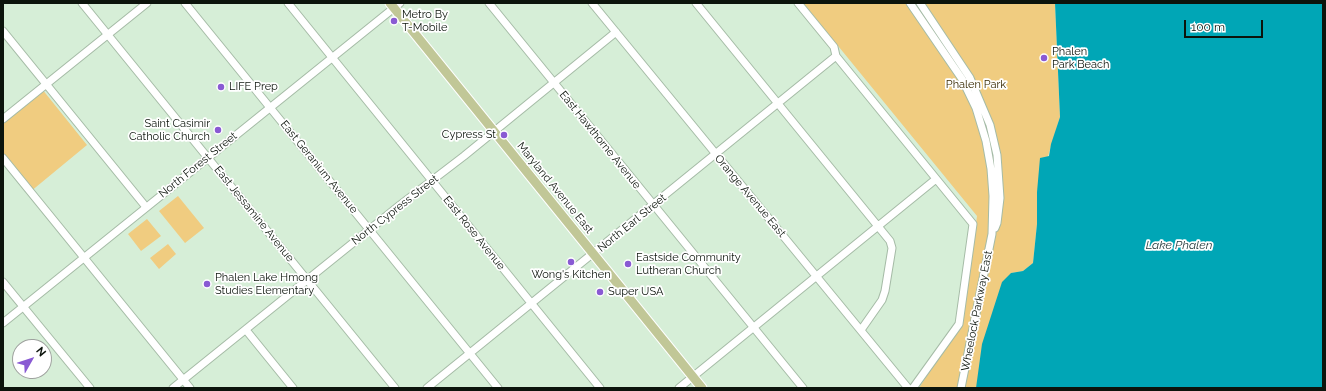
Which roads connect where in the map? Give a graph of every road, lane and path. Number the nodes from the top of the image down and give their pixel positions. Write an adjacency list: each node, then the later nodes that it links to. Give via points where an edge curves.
1 (82, 3): 14 (street, East Jessamine Avenue)
2 (147, 3): 14 (street)
3 (185, 3): 20 (street, East Geranium Avenue)
4 (288, 3): 15 (street, East Rose Avenue)
5 (488, 3): 17 (street, East Hawthorne Avenue)
6 (592, 3): 13 (street, Orange Avenue East)
7 (696, 3): 19 (street)
8 (798, 3): 16 (street, via 834,47)
9 (920, 3): 32 (street, Wheelock Parkway East, via 970,78 990,125 997,155 1000,198 997,224)
10 (911, 4): 32 (street, Wheelock Parkway East, via 962,80 976,108 991,169)
11 (395, 5): 15 (street, North Forest Street); 22 (main road, Maryland Avenue East)
12 (3, 31): 18 (street)
13 (616, 32): 17 (street, North Cypress Street); 23 (street, Orange Avenue East)
14 (108, 35): 18 (street); 25 (street, East Jessamine Avenue)
15 (333, 57): 20 (street, North Forest Street); 27 (street, East Rose Avenue)
16 (838, 58): 19 (street, North Earl Street); 26 (street)
17 (554, 83): 22 (street, North Cypress Street); 28 (street, East Hawthorne Avenue)
18 (46, 84): 21 (street); 29 (street)
19 (778, 103): 23 (street, North Earl Street); 30 (street)
20 (270, 108): 25 (street, North Forest Street); 31 (street, East Geranium Avenue)
21 (3, 119)
22 (494, 132): 27 (street, North Cypress Street); 33 (main road, Maryland Avenue East)
23 (716, 154): 28 (street, North Earl Street); 35 (street, Orange Avenue East)
24 (3, 158): 34 (street)
25 (208, 158): 29 (street, North Forest Street); 36 (street, East Jessamine Avenue)
26 (936, 179): 30 (street); 59 (street, via 973,224 959,324)
27 (432, 181): 31 (street, North Cypress Street); 38 (street, East Rose Avenue)
28 (653, 206): 33 (street, North Earl Street); 41 (street, East Hawthorne Avenue)
29 (146, 207): 34 (street, North Forest Street)
30 (878, 226): 35 (street); 43 (street, via 890,241 891,256 884,295)
31 (369, 230): 36 (street, North Cypress Street); 44 (street, East Geranium Avenue)
32 (992, 234): 60 (street, Wheelock Parkway East)
33 (593, 254): 38 (street, North Earl Street); 45 (main road, Maryland Avenue East)
34 (84, 258): 39 (street, North Forest Street); 46 (street)
35 (817, 276): 41 (street); 43 (street, Orange Avenue East)
36 (307, 280): 42 (street, North Cypress Street); 51 (street, East Jessamine Avenue)
37 (3, 282): 39 (street)
38 (531, 304): 44 (street, North Earl Street); 54 (street, East Rose Avenue)
39 (23, 307): 40 (street, North Forest Street); 47 (street)
40 (3, 323)
41 (754, 328): 45 (street); 57 (street, East Hawthorne Avenue)
42 (246, 330): 46 (street, North Cypress Street); 50 (street)
43 (861, 330): 58 (street, Orange Avenue East)
44 (470, 354): 52 (street, North Earl Street); 53 (street, East Geranium Avenue)
45 (693, 376): 55 (street); 56 (main road, Maryland Avenue East)
46 (183, 380): 48 (street, North Cypress Street); 49 (street)
47 (90, 388)
48 (173, 388)
49 (190, 388)
50 (293, 388)
51 (395, 388)
52 (427, 388)
53 (498, 388)
54 (600, 388)
55 (678, 388)
56 (702, 388)
57 (803, 388)
58 (908, 388)
59 (912, 388)
60 (961, 388)

